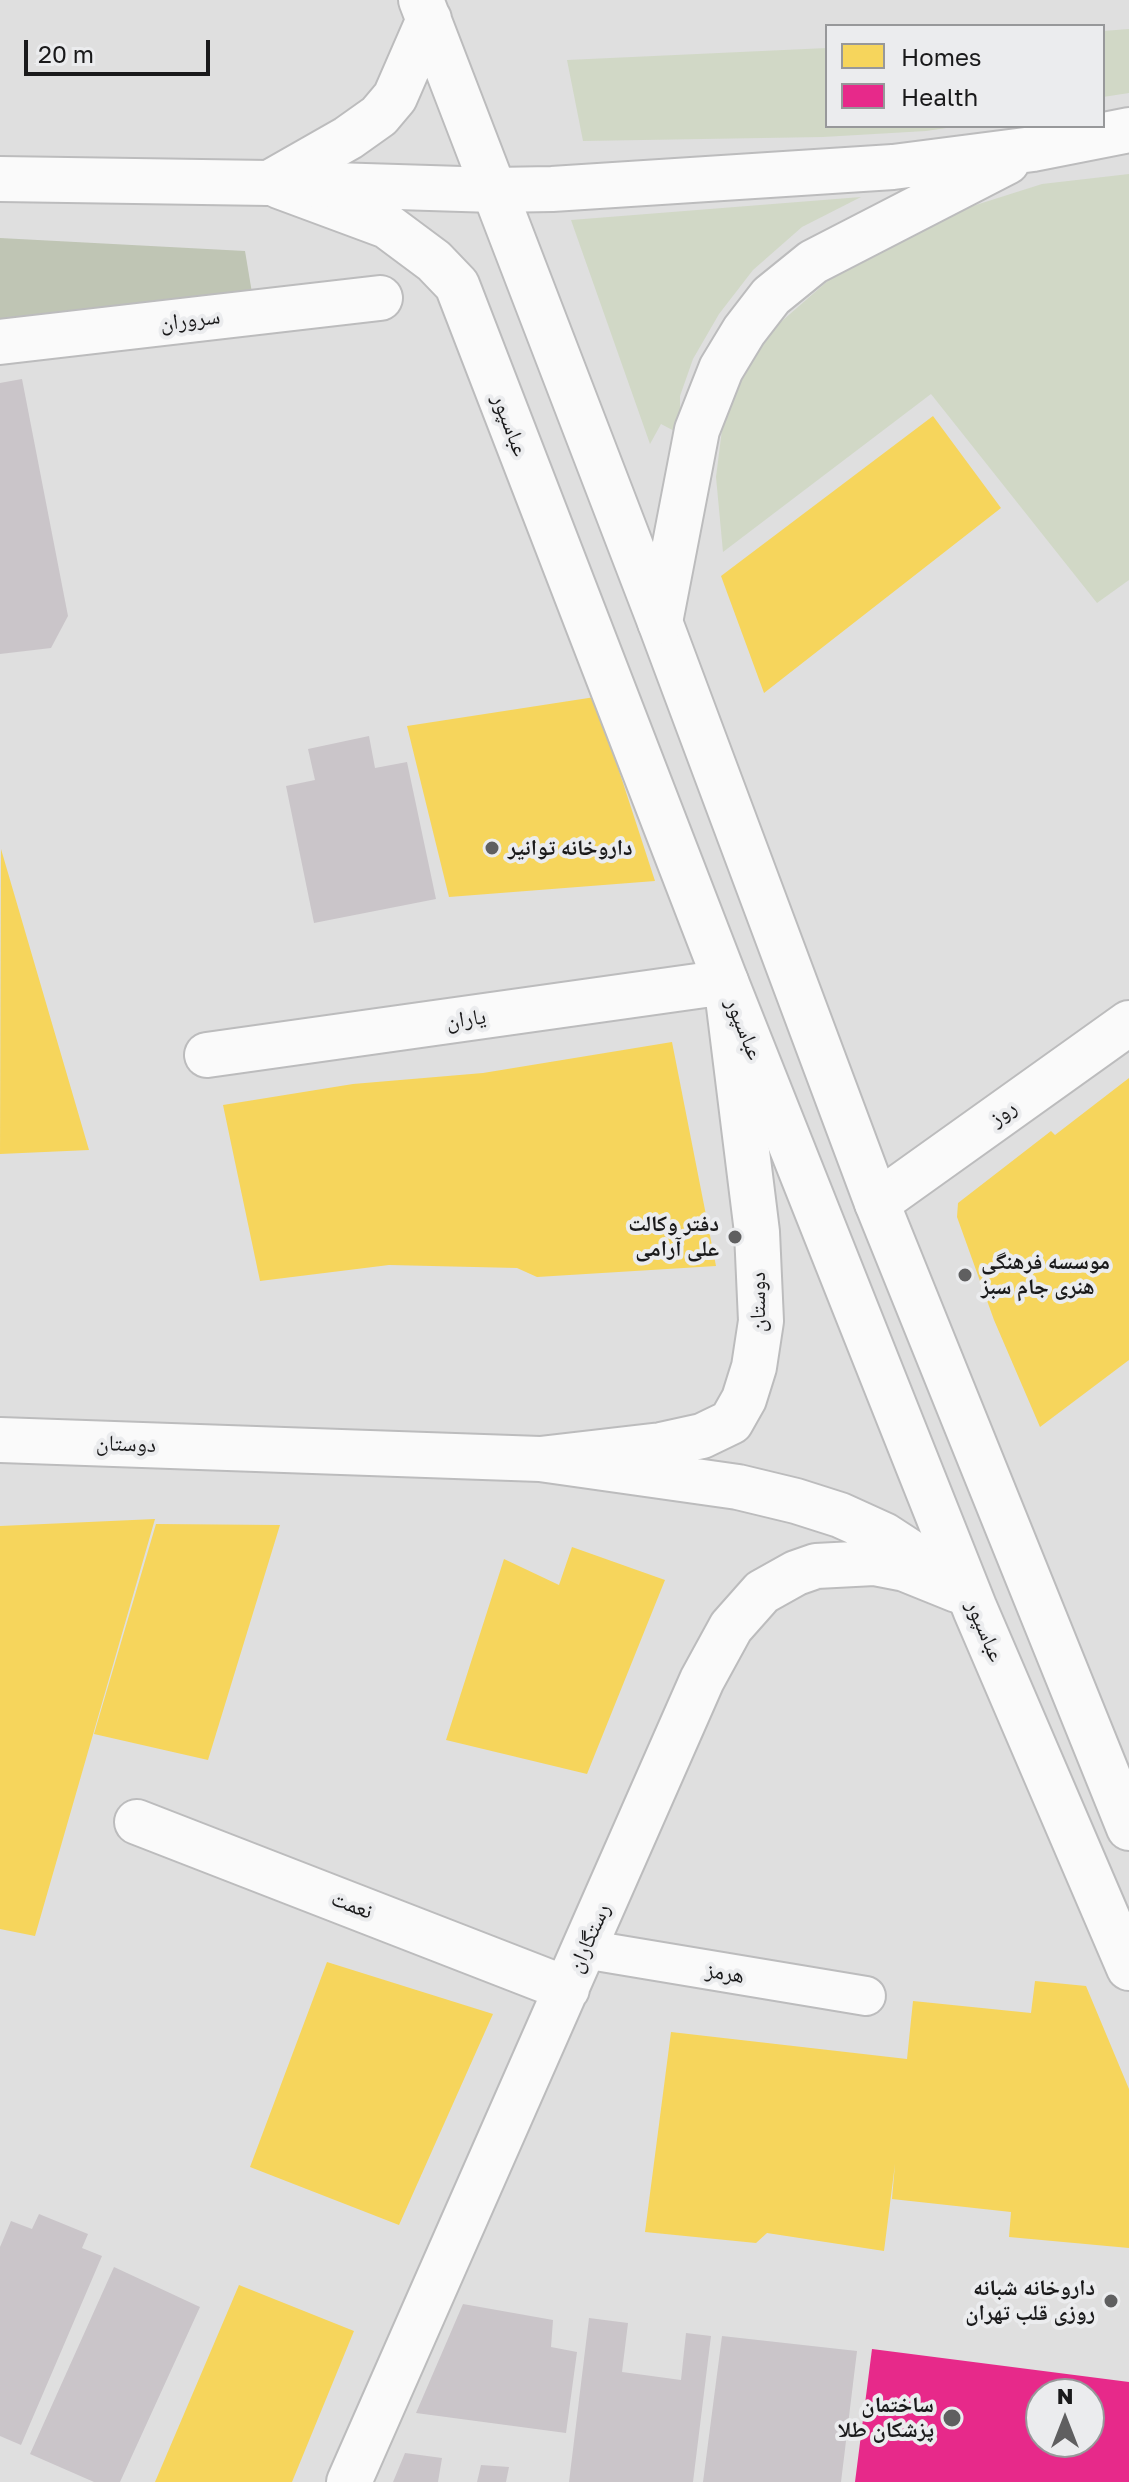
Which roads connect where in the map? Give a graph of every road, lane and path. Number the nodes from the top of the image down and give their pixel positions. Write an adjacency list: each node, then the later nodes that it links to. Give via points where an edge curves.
1 (425, 10): 5 (main road, via 395,97 379,116); 6 (main road)
2 (1129, 130): 3 (main road)
3 (1033, 149): 6 (main road, via 893,167); 9 (main road, via 813,262 771,296 721,369 697,430)
4 (0, 179): 5 (main road)
5 (269, 183): 6 (main road); 11 (main road, عباسپور, via 387,226 457,285)
6 (494, 190): 9 (main road)
7 (380, 298): 8 (main road, سروران)
8 (0, 342)
9 (660, 622): 10 (main road)
10 (785, 959): 11 (main road, یاران); 14 (main road)
11 (726, 982): 13 (main road, یاران); 16 (main road, دوستان, via 757,1232 761,1321 744,1399 731,1422 702,1436); 17 (main road, عباسپور)
12 (1129, 1023): 14 (main road, روز)
13 (207, 1055)
14 (877, 1203): 19 (main road)
15 (0, 1440): 16 (main road, دوستان)
16 (540, 1459): 17 (main road, دوستان, via 738,1487 840,1515 884,1535 931,1566)
17 (966, 1600): 20 (main road, رستگاران, via 905,1569 874,1563 816,1566 762,1592 731,1627 702,1680); 21 (main road, عباسپور)
18 (137, 1822): 22 (main road, نعمت)
19 (1129, 1828)
20 (584, 1949): 22 (main road, رستگاران); 23 (lane, هرمز)
21 (1129, 1968)
22 (567, 1989): 24 (main road, رستگاران)
23 (866, 1996)
24 (349, 2482)

